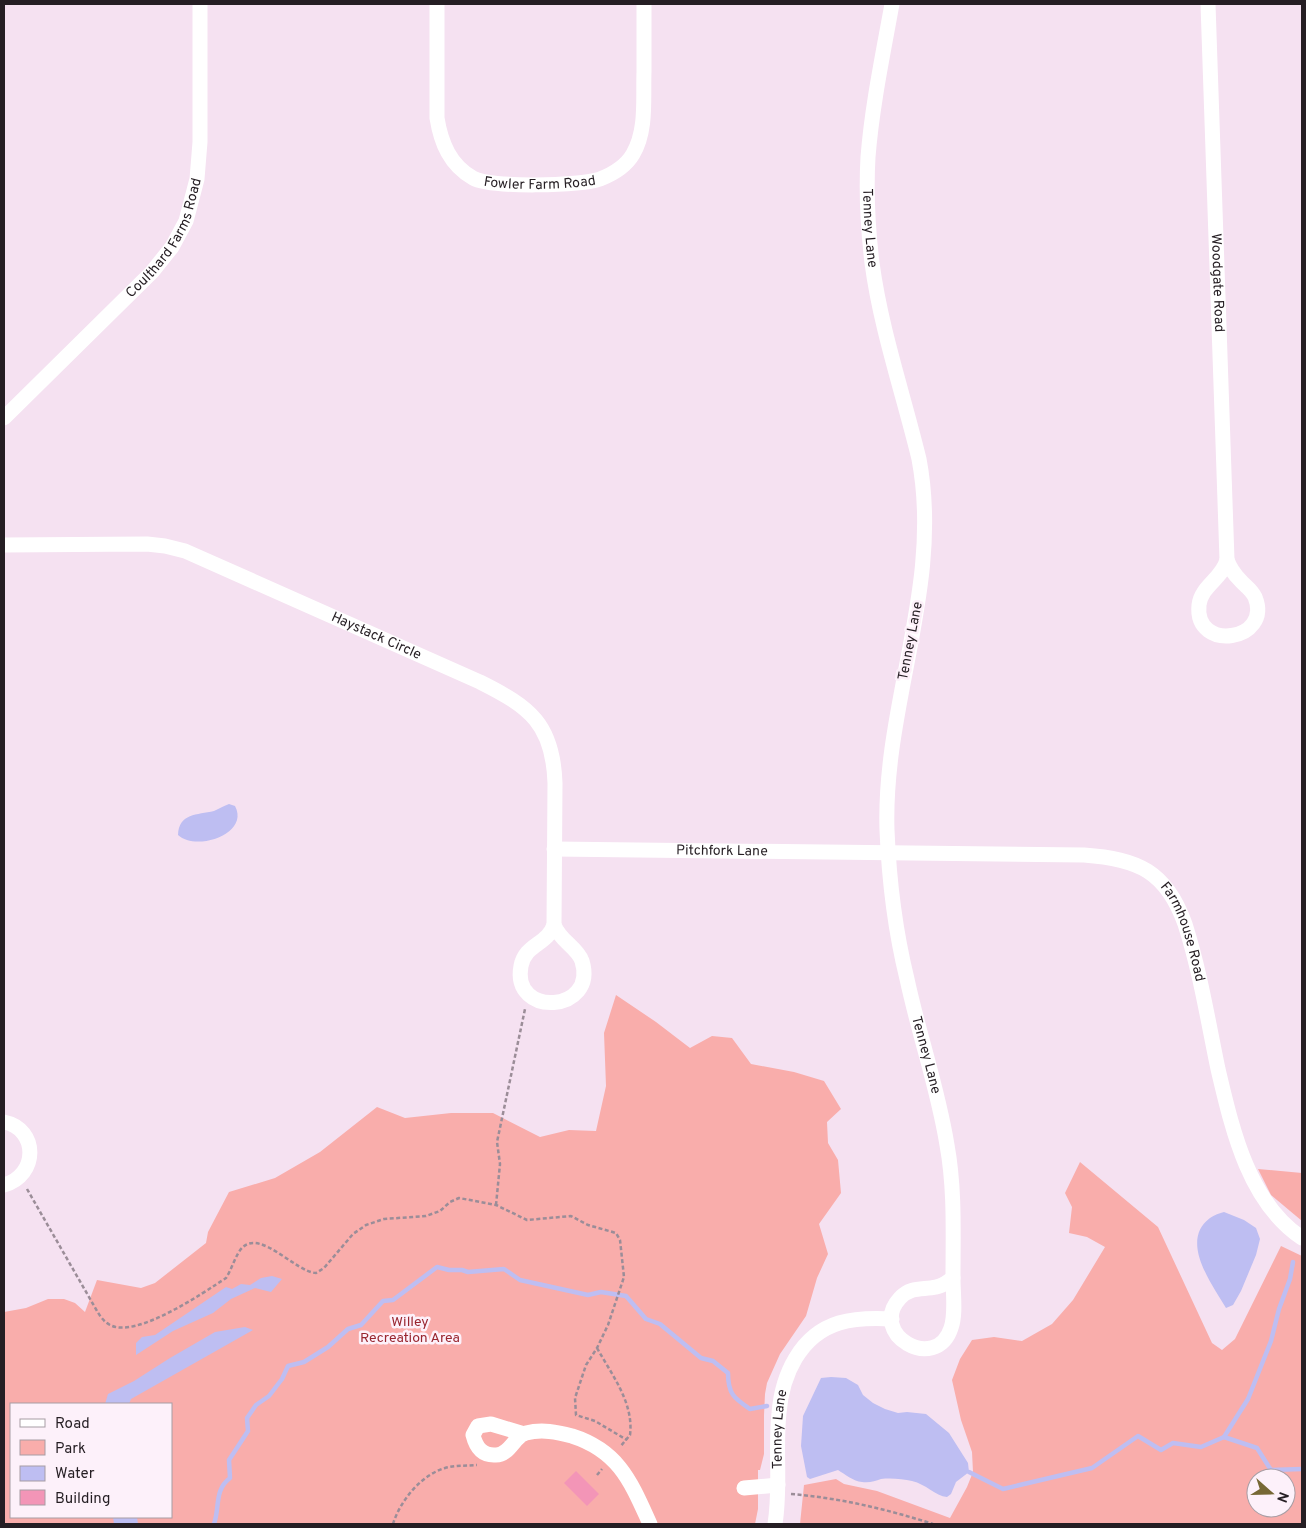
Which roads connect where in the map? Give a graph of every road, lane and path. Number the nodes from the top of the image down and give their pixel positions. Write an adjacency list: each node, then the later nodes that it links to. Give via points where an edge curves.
1 (200, 4): 6 (street, Coulthard Farms Road, via 199,162 186,221 172,247 152,272)
2 (437, 4): 3 (street, Fowler Farm Road, via 436,118 440,134 458,168 474,179 498,184 586,182 608,176 628,161 638,145 644,120)
3 (644, 4)
4 (892, 4): 10 (street, Tenney Lane, via 868,157 869,232 883,321 919,459 926,516 920,596 890,766)
5 (1208, 4): 8 (street, Woodgate Road)
6 (4, 418)
7 (4, 545): 9 (street, Haystack Circle, via 147,544 184,551 504,694 532,715 543,728 551,748 555,783)
8 (1227, 560): 8 (street, via 1221,574 1203,594 1199,610 1206,627 1226,637 1248,629 1257,608 1252,592 1230,569)
9 (554, 849): 10 (street, Pitchfork Lane); 11 (street, Haystack Circle)
10 (888, 852): 17 (street, Farmhouse Road, via 1118,858 1141,867 1162,882 1175,900 1188,932 1229,1114 1243,1156 1272,1211); 18 (street, Tenney Lane, via 894,919 949,1154)
11 (554, 926): 12 (street, via 547,938 529,950 521,965 522,981); 12 (street, via 580,958 582,979 575,994 561,1002 545,1003)
12 (533, 997): 16 (path, via 523,1013 497,1142 500,1164)
13 (4, 1122): 14 (street, via 18,1128 29,1143 29,1161)
14 (20, 1176): 15 (street); 16 (path, via 97,1311 109,1325 118,1328 156,1319 226,1278 239,1251 250,1243 263,1245 312,1273 318,1273 353,1234 372,1222 426,1216 459,1198)
15 (4, 1185)
16 (496, 1205): 20 (path, via 528,1220 565,1215 616,1233 620,1240 624,1277)
17 (1302, 1238)
18 (953, 1278): 19 (street, via 935,1288 916,1288 904,1294 896,1303); 19 (street, Tenney Lane, via 952,1327 941,1343 923,1349 910,1346 896,1334)
19 (892, 1319): 26 (street, Tenney Lane, via 873,1318 838,1324 810,1340 796,1356 779,1405)
20 (597, 1348): 22 (path, via 626,1401 630,1431); 22 (path, via 586,1365 575,1398 576,1415 595,1421)
21 (524, 1434): 28 (street, via 546,1430 566,1434 592,1443 608,1454 626,1476)
22 (627, 1440): 23 (path)
23 (620, 1448)
24 (478, 1464): 27 (path, via 448,1467 435,1472 409,1495)
25 (744, 1488): 26 (street)
26 (778, 1490): 29 (street, Tenney Lane); 30 (path, via 881,1508)
27 (393, 1524)
28 (650, 1524)
29 (775, 1524)
30 (933, 1524)

